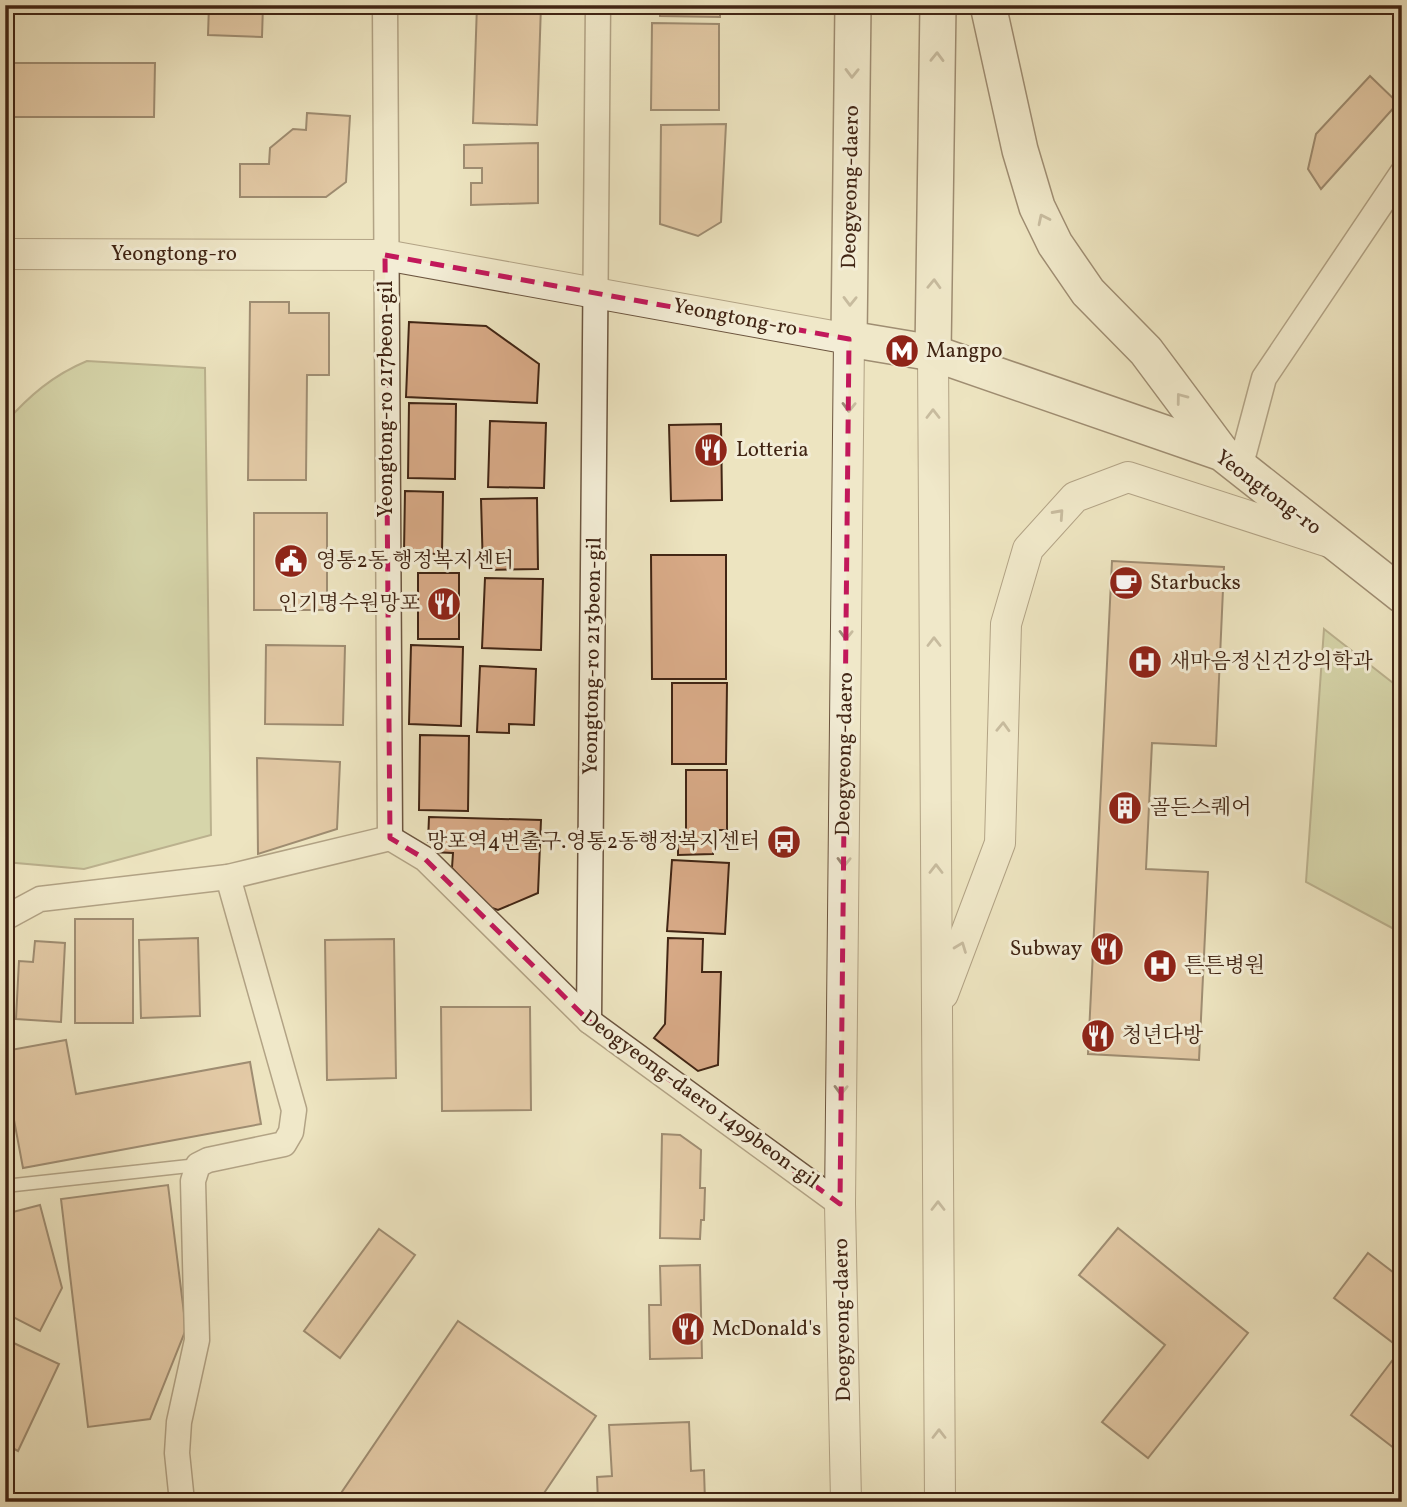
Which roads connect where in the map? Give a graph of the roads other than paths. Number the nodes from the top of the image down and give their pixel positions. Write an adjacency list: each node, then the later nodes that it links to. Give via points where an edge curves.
1 (385, 5): 8 (street, Yeongtong-ro 217beon-gil)
2 (598, 5): 9 (street, Yeongtong-ro 213beon-gil)
3 (853, 5): 10 (main road, Deogyeong-daero, one-way to 10)
4 (938, 5): 11 (main road, one-way to 4)
5 (988, 5): 12 (main road, one-way to 5, via 1146,351 1088,292 1055,244 1037,207 1020,150)
6 (1402, 173): 12 (street, via 1264,379)
7 (5, 254): 8 (street, Yeongtong-ro)
8 (385, 255): 9 (street, Yeongtong-ro); 15 (street, Yeongtong-ro 217beon-gil)
9 (597, 292): 10 (street, Yeongtong-ro); 19 (street, Yeongtong-ro 213beon-gil)
10 (849, 339): 11 (main road, Yeongtong-ro); 22 (street, Deogyeong-daero, one-way to 22)
11 (933, 353): 12 (main road, Yeongtong-ro); 18 (street, one-way to 11)
12 (1231, 460): 13 (main road, Yeongtong-ro)
13 (1334, 543): 14 (main road, Yeongtong-ro); 18 (street, one-way to 13, via 1000,843 1006,624 1028,550 1075,497 1128,477)
14 (1402, 595)
15 (390, 838): 16 (street); 19 (street, Deogyeong-daero 1499beon-gil, via 425,859)
16 (228, 877): 17 (street, via 40,899); 20 (street, via 294,1110 284,1144)
17 (5, 918)
18 (937, 1011): 25 (street, one-way to 18)
19 (589, 1021): 22 (street, Deogyeong-daero 1499beon-gil)
20 (198, 1165): 21 (lane); 23 (street, via 193,1181 197,1340 177,1452)
21 (5, 1186)
22 (840, 1204): 24 (street, Deogyeong-daero)
23 (182, 1502)
24 (846, 1502)
25 (940, 1502)

